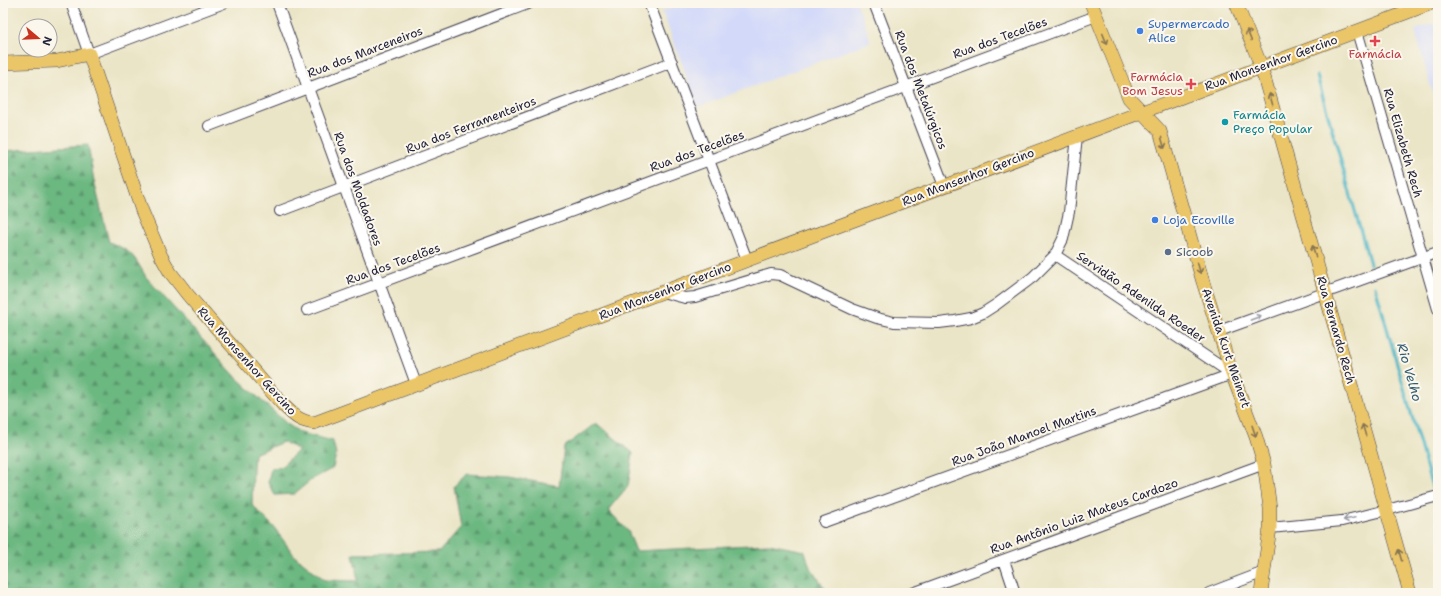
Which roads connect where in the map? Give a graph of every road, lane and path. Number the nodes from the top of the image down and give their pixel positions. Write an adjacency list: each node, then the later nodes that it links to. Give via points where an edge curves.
1 (70, 3): 13 (street)
2 (224, 3): 13 (street)
3 (276, 3): 18 (street, Rua dos Moldadores)
4 (530, 3): 18 (street, Rua dos Marceneiros)
5 (650, 3): 14 (street)
6 (874, 3): 17 (street, Rua dos Metalúrgicos)
7 (1091, 3): 11 (main road, Avenida Kurt Meinert)
8 (1236, 3): 16 (main road, Rua Bernardo Rech, one-way to 8)
9 (1432, 3): 10 (main road, Rua Monsenhor Gercino)
10 (1404, 8): 12 (main road, Rua Monsenhor Gercino)
11 (1096, 16): 17 (street, Rua dos Tecelões); 19 (main road, Avenida Kurt Meinert, one-way to 19, via 1129,98)
12 (1357, 31): 16 (main road, Rua Monsenhor Gercino); 28 (street, Rua Elizabeth Rech)
13 (89, 54): 15 (main road, via 57,61); 37 (main road, Rua Monsenhor Gercino, via 142,211 161,256 188,295 283,405 304,422 314,422)
14 (672, 62): 22 (street); 24 (street, Rua dos Ferramenteiros)
15 (3, 63)
16 (1261, 66): 19 (main road, Rua Monsenhor Gercino); 32 (main road, Rua Bernardo Rech, one-way to 16)
17 (906, 87): 22 (street, Rua dos Tecelões); 23 (street, Rua dos Metalúrgicos)
18 (308, 88): 20 (street, Rua dos Marceneiros); 24 (street, Rua dos Moldadores)
19 (1142, 112): 21 (main road, Rua Monsenhor Gercino); 35 (main road, Avenida Kurt Meinert, one-way to 35, via 1160,131)
20 (209, 126)
21 (1077, 136): 23 (main road, Rua Monsenhor Gercino); 27 (street, via 1069,212 1063,239)
22 (709, 160): 29 (street); 30 (street, Rua dos Tecelões)
23 (944, 186): 29 (main road, Rua Monsenhor Gercino)
24 (344, 187): 25 (street, Rua dos Ferramenteiros); 30 (street, Rua dos Moldadores)
25 (280, 211)
26 (1438, 252): 28 (street)
27 (1055, 255): 31 (street, via 1033,277 997,304 971,318 939,323 894,322 877,318 780,275 759,277 695,297 685,298); 36 (street, Servidão Adenilda Roeder)
28 (1423, 257): 32 (street); 33 (street, Rua Elizabeth Rech)
29 (747, 260): 31 (main road, Rua Monsenhor Gercino)
30 (379, 284): 34 (street, Rua dos Tecelões); 37 (street, Rua dos Moldadores)
31 (662, 292): 37 (main road, Rua Monsenhor Gercino)
32 (1325, 293): 35 (street, one-way to 32); 40 (main road, Rua Bernardo Rech, one-way to 32)
33 (1438, 309)
34 (307, 310)
35 (1219, 331): 36 (main road, Avenida Kurt Meinert)
36 (1232, 374): 38 (main road, Avenida Kurt Meinert, one-way to 38, via 1251,420); 41 (street, Rua João Manoel Martins)
37 (416, 384)
38 (1264, 464): 42 (main road, Avenida Kurt Meinert, via 1269,492); 43 (street, Rua Antônio Luiz Mateus Cardozo)
39 (1438, 496): 40 (street)
40 (1387, 510): 42 (street, one-way to 42, via 1342,521); 49 (main road, Rua Bernardo Rech, one-way to 40)
41 (824, 522)
42 (1270, 528): 44 (main road, Avenida Kurt Meinert)
43 (1004, 560): 45 (street, Rua Antônio Luiz Mateus Cardozo); 46 (street)
44 (1264, 572): 47 (street); 48 (main road, Avenida Kurt Meinert)
45 (913, 593)
46 (1015, 593)
47 (1209, 593)
48 (1261, 593)
49 (1410, 593)

